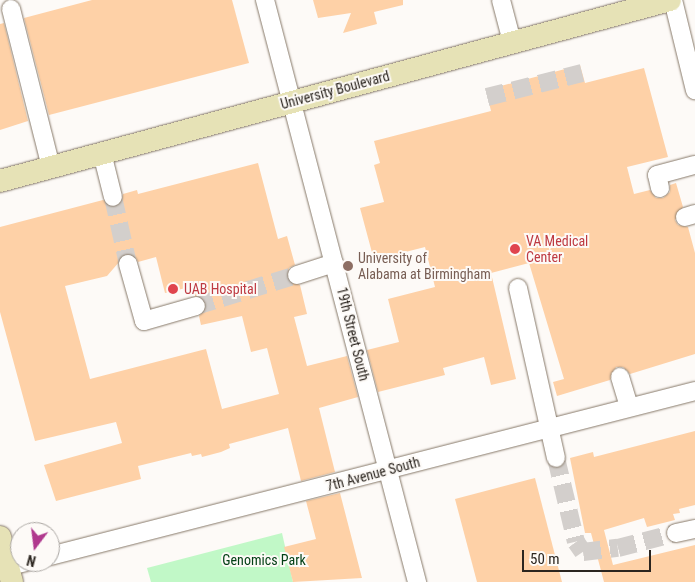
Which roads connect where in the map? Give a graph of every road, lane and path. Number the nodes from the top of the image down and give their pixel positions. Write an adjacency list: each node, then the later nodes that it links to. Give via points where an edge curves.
1 (265, 0): 7 (street, 19th Street South)
2 (501, 0): 5 (street)
3 (672, 0): 5 (main road, University Boulevard); 6 (street)
4 (11, 9): 10 (street)
5 (512, 42): 7 (main road, University Boulevard)
6 (695, 90)
7 (292, 102): 8 (main road, University Boulevard); 14 (street, 19th Street South)
8 (102, 153): 10 (main road, University Boulevard); 13 (street)
9 (695, 165): 12 (street, via 657,175)
10 (50, 167): 11 (main road, University Boulevard)
11 (0, 180)
12 (660, 188)
13 (113, 197)
14 (334, 263): 16 (street); 24 (street, 19th Street South)
15 (128, 264): 18 (street, via 144,321)
16 (297, 275)
17 (518, 288): 22 (street)
18 (196, 306)
19 (620, 377): 21 (street)
20 (695, 390): 21 (street, 7th Avenue South)
21 (629, 407): 22 (street, 7th Avenue South)
22 (548, 428): 23 (street); 24 (street, 7th Avenue South)
23 (556, 458)
24 (388, 470): 28 (street, 7th Avenue South); 30 (street, 19th Street South)
25 (695, 528): 26 (street)
26 (676, 533)
27 (0, 537): 29 (main road)
28 (60, 553)
29 (10, 567)
30 (417, 582)

